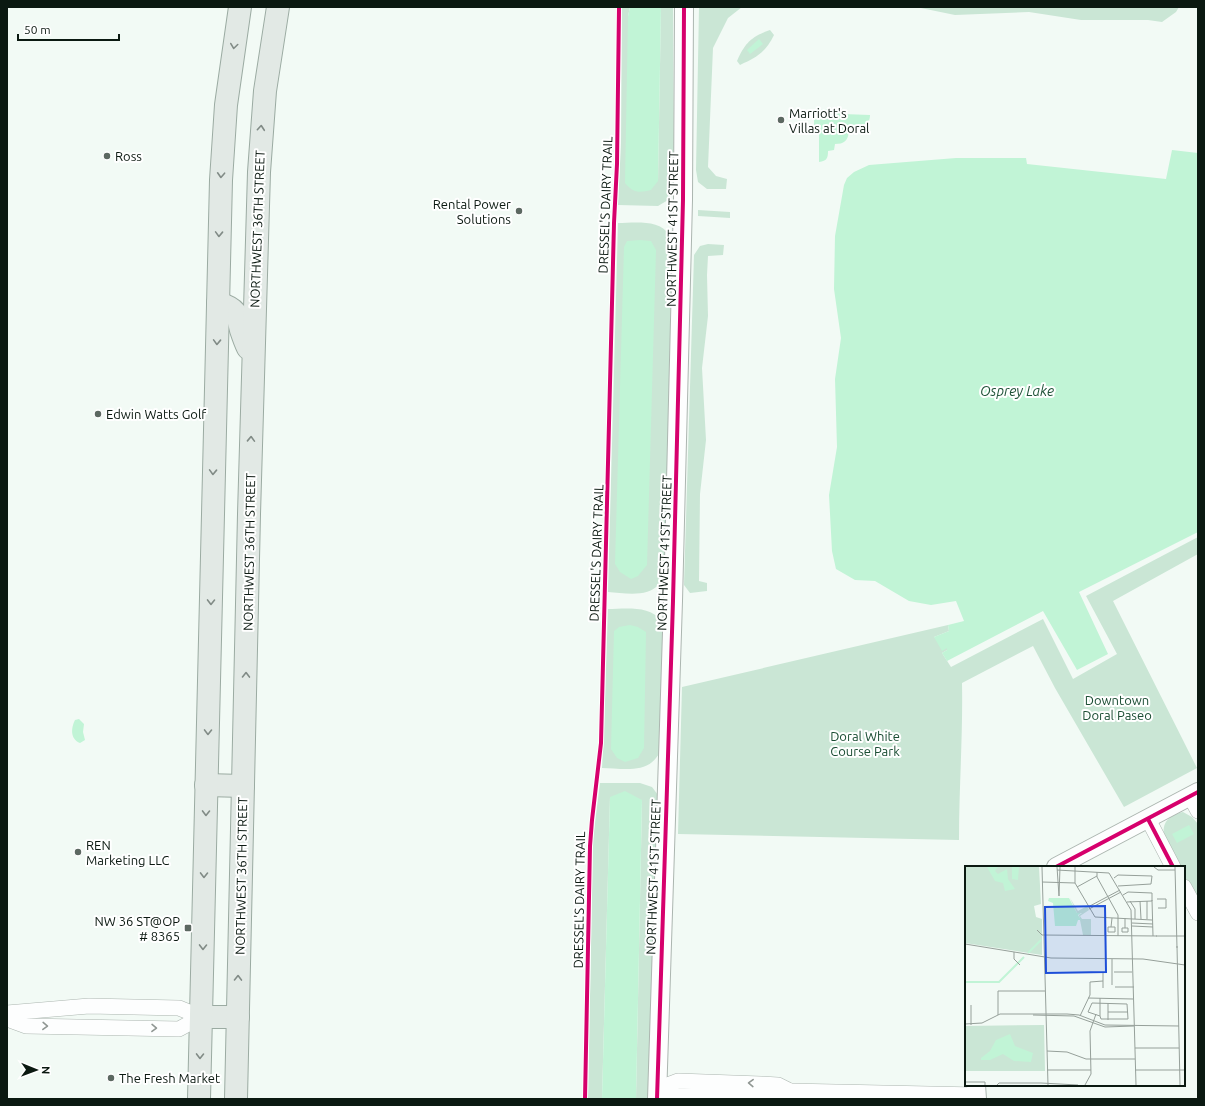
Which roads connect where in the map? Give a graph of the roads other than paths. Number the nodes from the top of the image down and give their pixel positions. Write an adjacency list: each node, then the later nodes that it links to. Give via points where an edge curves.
1 (240, 7): 4 (main road, one-way to 4, via 223,140)
2 (278, 7): 5 (main road, NORTHWEST 36TH STREET, one-way to 2, via 260,140)
3 (684, 7): 21 (street, NORTHWEST 41ST STREET, via 683,200)
4 (218, 303): 5 (main road, via 228,306 235,312); 6 (main road, one-way to 6)
5 (253, 364): 7 (main road, NORTHWEST 36TH STREET, one-way to 5)
6 (206, 785): 7 (main road); 16 (main road, one-way to 16)
7 (243, 786): 17 (main road, NORTHWEST 36TH STREET, one-way to 7)
8 (1195, 800): 9 (street)
9 (1148, 819): 10 (street); 11 (street)
10 (1058, 866)
11 (1172, 866)
12 (1185, 889): 13 (street)
13 (1198, 914)
14 (115, 1006): 15 (street); 16 (street, via 179,1008); 19 (street)
15 (7, 1013)
16 (201, 1017): 17 (main road); 19 (street, one-way to 16, via 179,1028); 22 (main road, one-way to 22)
17 (238, 1017): 23 (main road, NORTHWEST 36TH STREET)
18 (7, 1019): 19 (street, one-way to 19, via 26,1026)
19 (115, 1027)
20 (977, 1093): 21 (street, via 789,1091 778,1085 678,1081)
21 (657, 1094)
22 (199, 1099)
23 (236, 1099)

